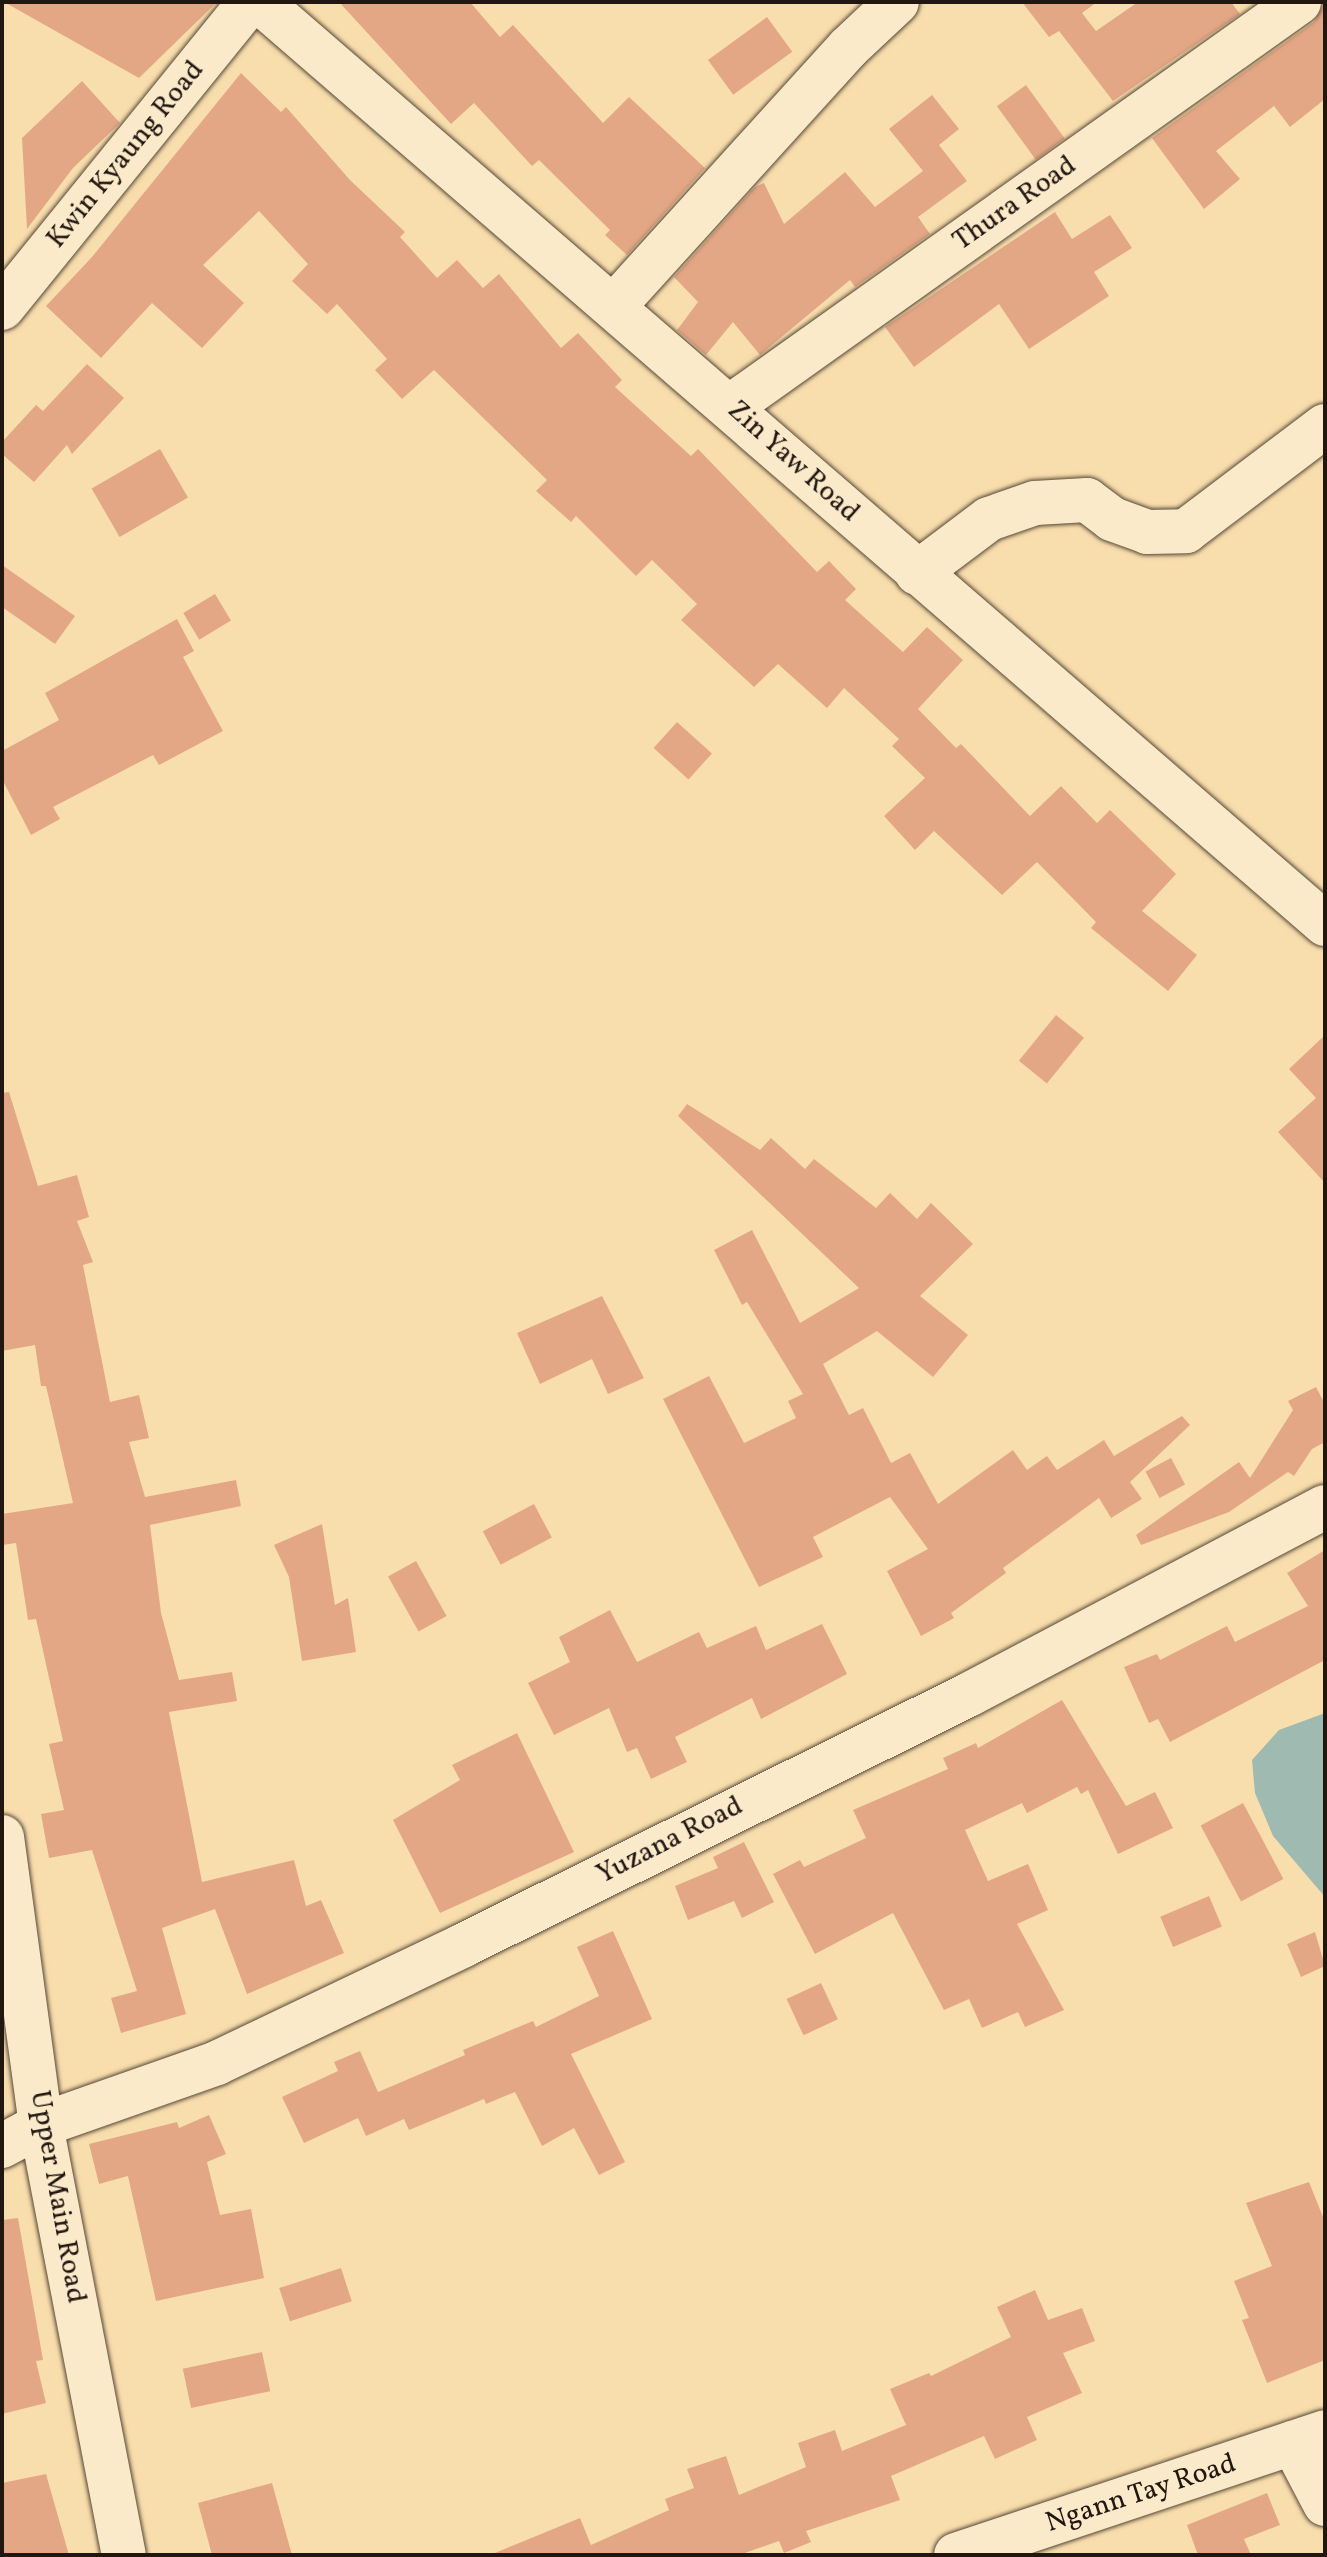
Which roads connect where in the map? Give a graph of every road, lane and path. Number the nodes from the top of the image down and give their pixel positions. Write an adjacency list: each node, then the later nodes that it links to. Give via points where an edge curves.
1 (250, 2): 6 (street, Kwin Kyaung Road)
2 (260, 2): 5 (street, Zin Yaw Road)
3 (897, 2): 5 (street, via 848,48)
4 (1299, 2): 7 (street, Thura Road)
5 (615, 305): 7 (street, Zin Yaw Road)
6 (2, 308)
7 (731, 406): 9 (street, Zin Yaw Road)
8 (1325, 426): 9 (street, via 1186,531 1147,532 1112,519 1087,500 1035,503 989,519)
9 (917, 573): 10 (street, Zin Yaw Road)
10 (1325, 924)
11 (1325, 1507): 13 (street, Yuzana Road, via 970,1694 447,1953 217,2063)
12 (2, 1837): 13 (street, Upper Main Road)
13 (41, 2125): 14 (street, Yuzana Road); 17 (street, Upper Main Road)
14 (2, 2146)
15 (1309, 2438): 16 (street); 18 (street, Ngann Tay Road)
16 (1325, 2504)
17 (124, 2555)
18 (956, 2555)

